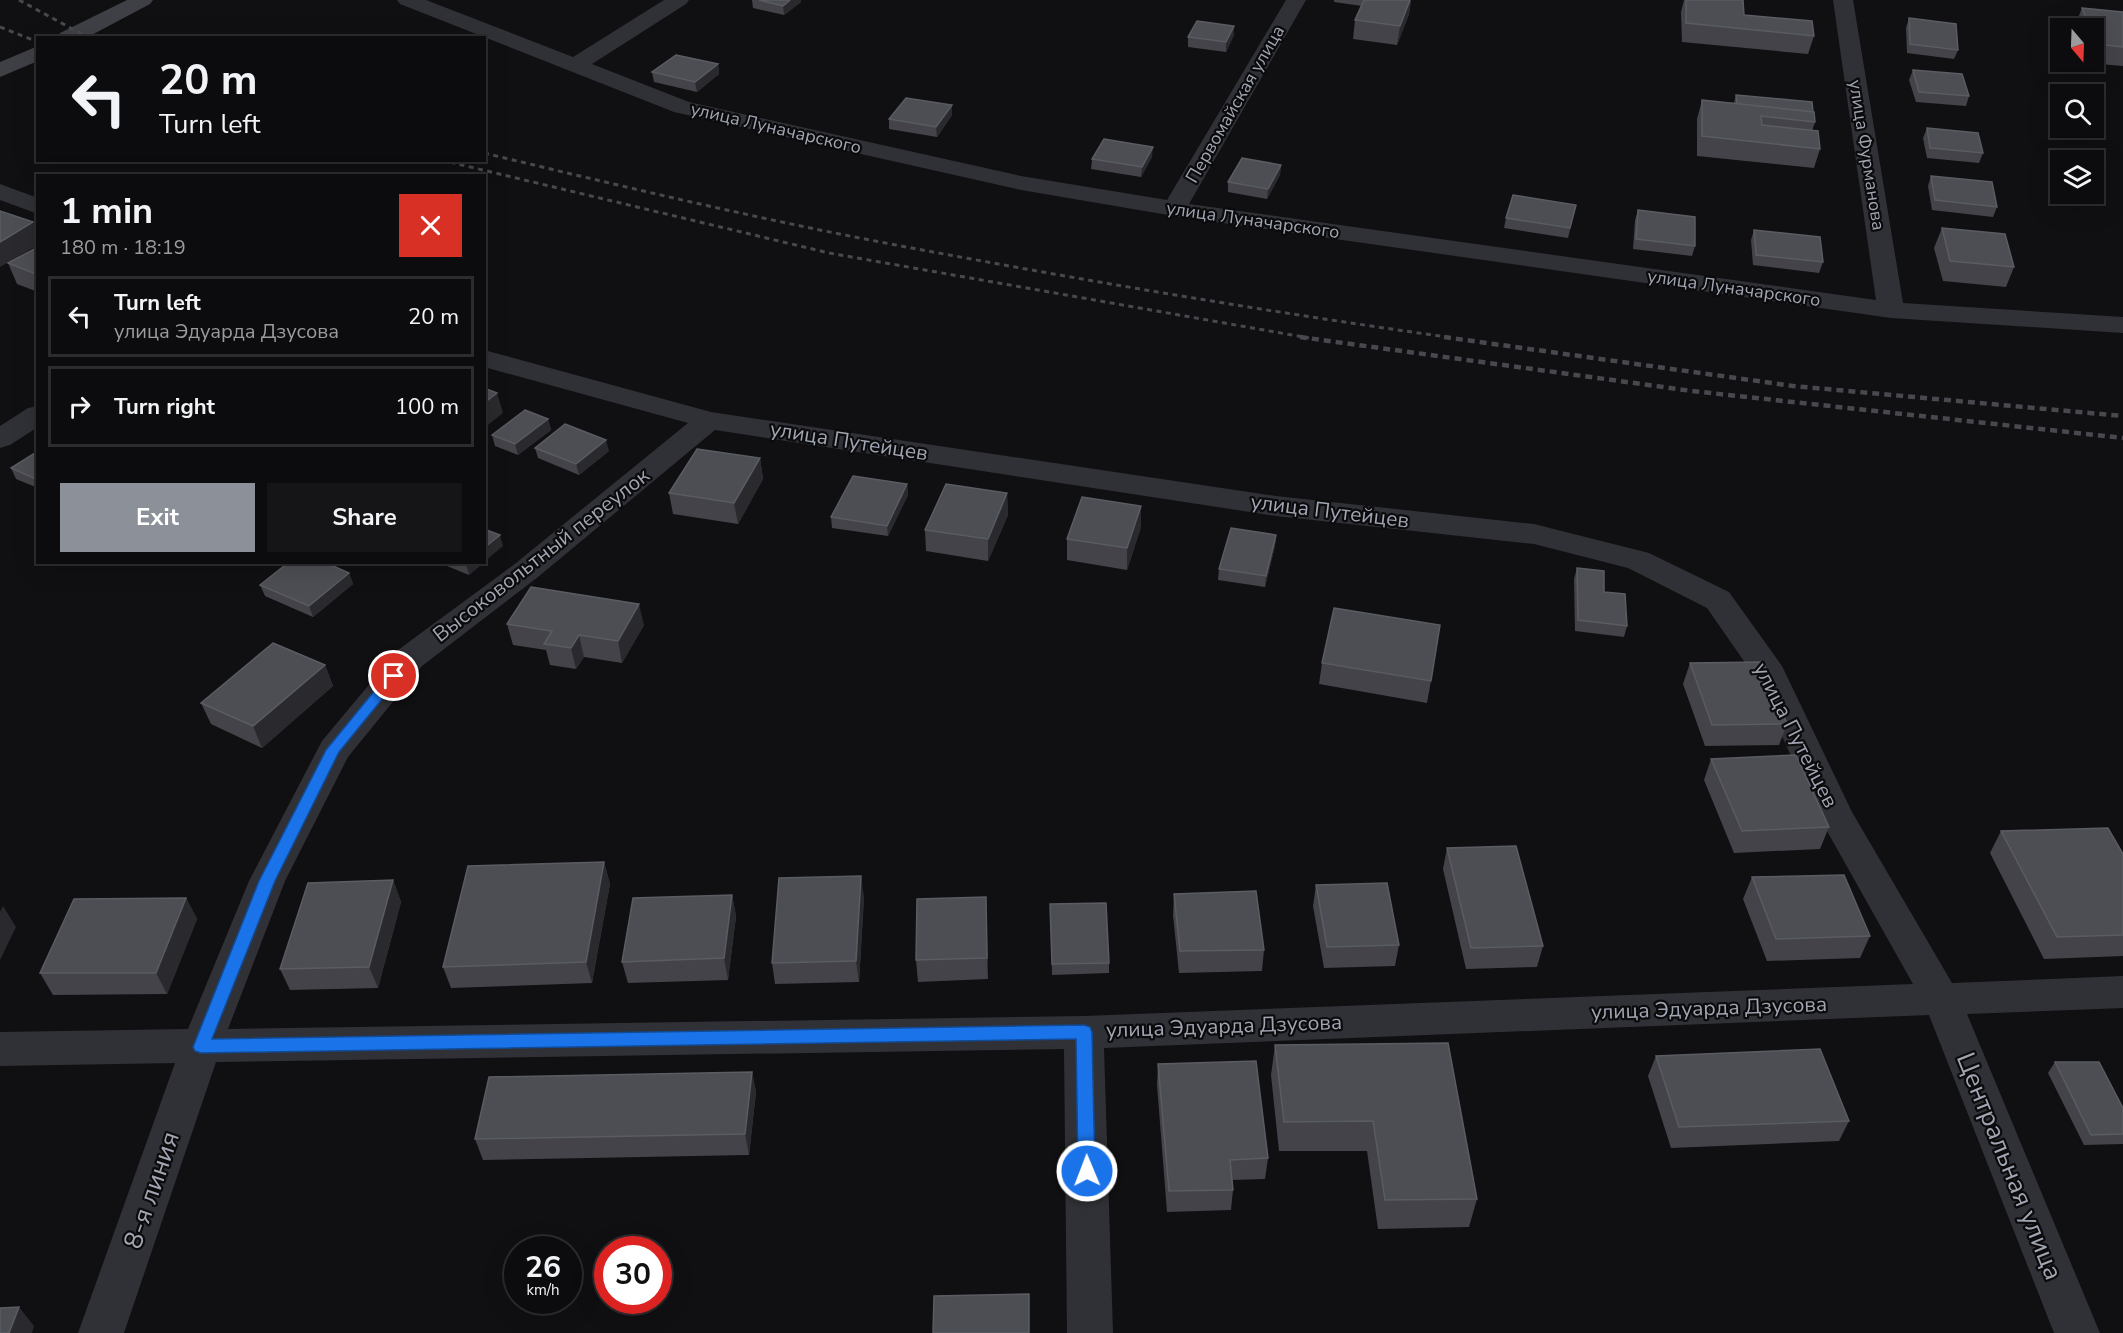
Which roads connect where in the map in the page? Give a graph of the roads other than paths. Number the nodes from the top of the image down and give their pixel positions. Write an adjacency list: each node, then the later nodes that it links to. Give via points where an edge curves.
1 (143, 0): 6 (main road)
2 (407, 0): 8 (street, улица Луначарского)
3 (679, 0): 8 (street)
4 (1296, 0): 12 (street, Первомайская улица)
5 (1843, 0): 13 (street, улица Фурманова)
6 (72, 36)
7 (36, 53): 9 (main road)
8 (574, 66): 12 (street, улица Луначарского, via 682,107 1021,183)
9 (0, 70)
10 (0, 191): 11 (street)
11 (36, 206)
12 (1174, 209): 13 (street, улица Луначарского)
13 (1891, 310): 14 (street, улица Луначарского)
14 (2123, 325)
15 (486, 359): 17 (street, улица Путейцев)
16 (36, 415): 18 (street)
17 (709, 420): 20 (street, улица Путейцев, via 1276,506 1534,534 1638,560 1718,600 1770,674 1836,815); 22 (street, Высоковольтный переулок, via 527,570 410,658 333,750 267,881)
18 (0, 439)
19 (2123, 992): 20 (street, улица Эдуарда Дзусова)
20 (1942, 1000): 21 (street, улица Эдуарда Дзусова); 26 (street, Центральная улица)
21 (1084, 1032): 22 (street, улица Эдуарда Дзусова); 25 (street)
22 (201, 1047): 23 (street, улица Эдуарда Дзусова); 24 (street, 8-я линия)
23 (0, 1049)
24 (100, 1333)
25 (1089, 1333)
26 (2077, 1333)

